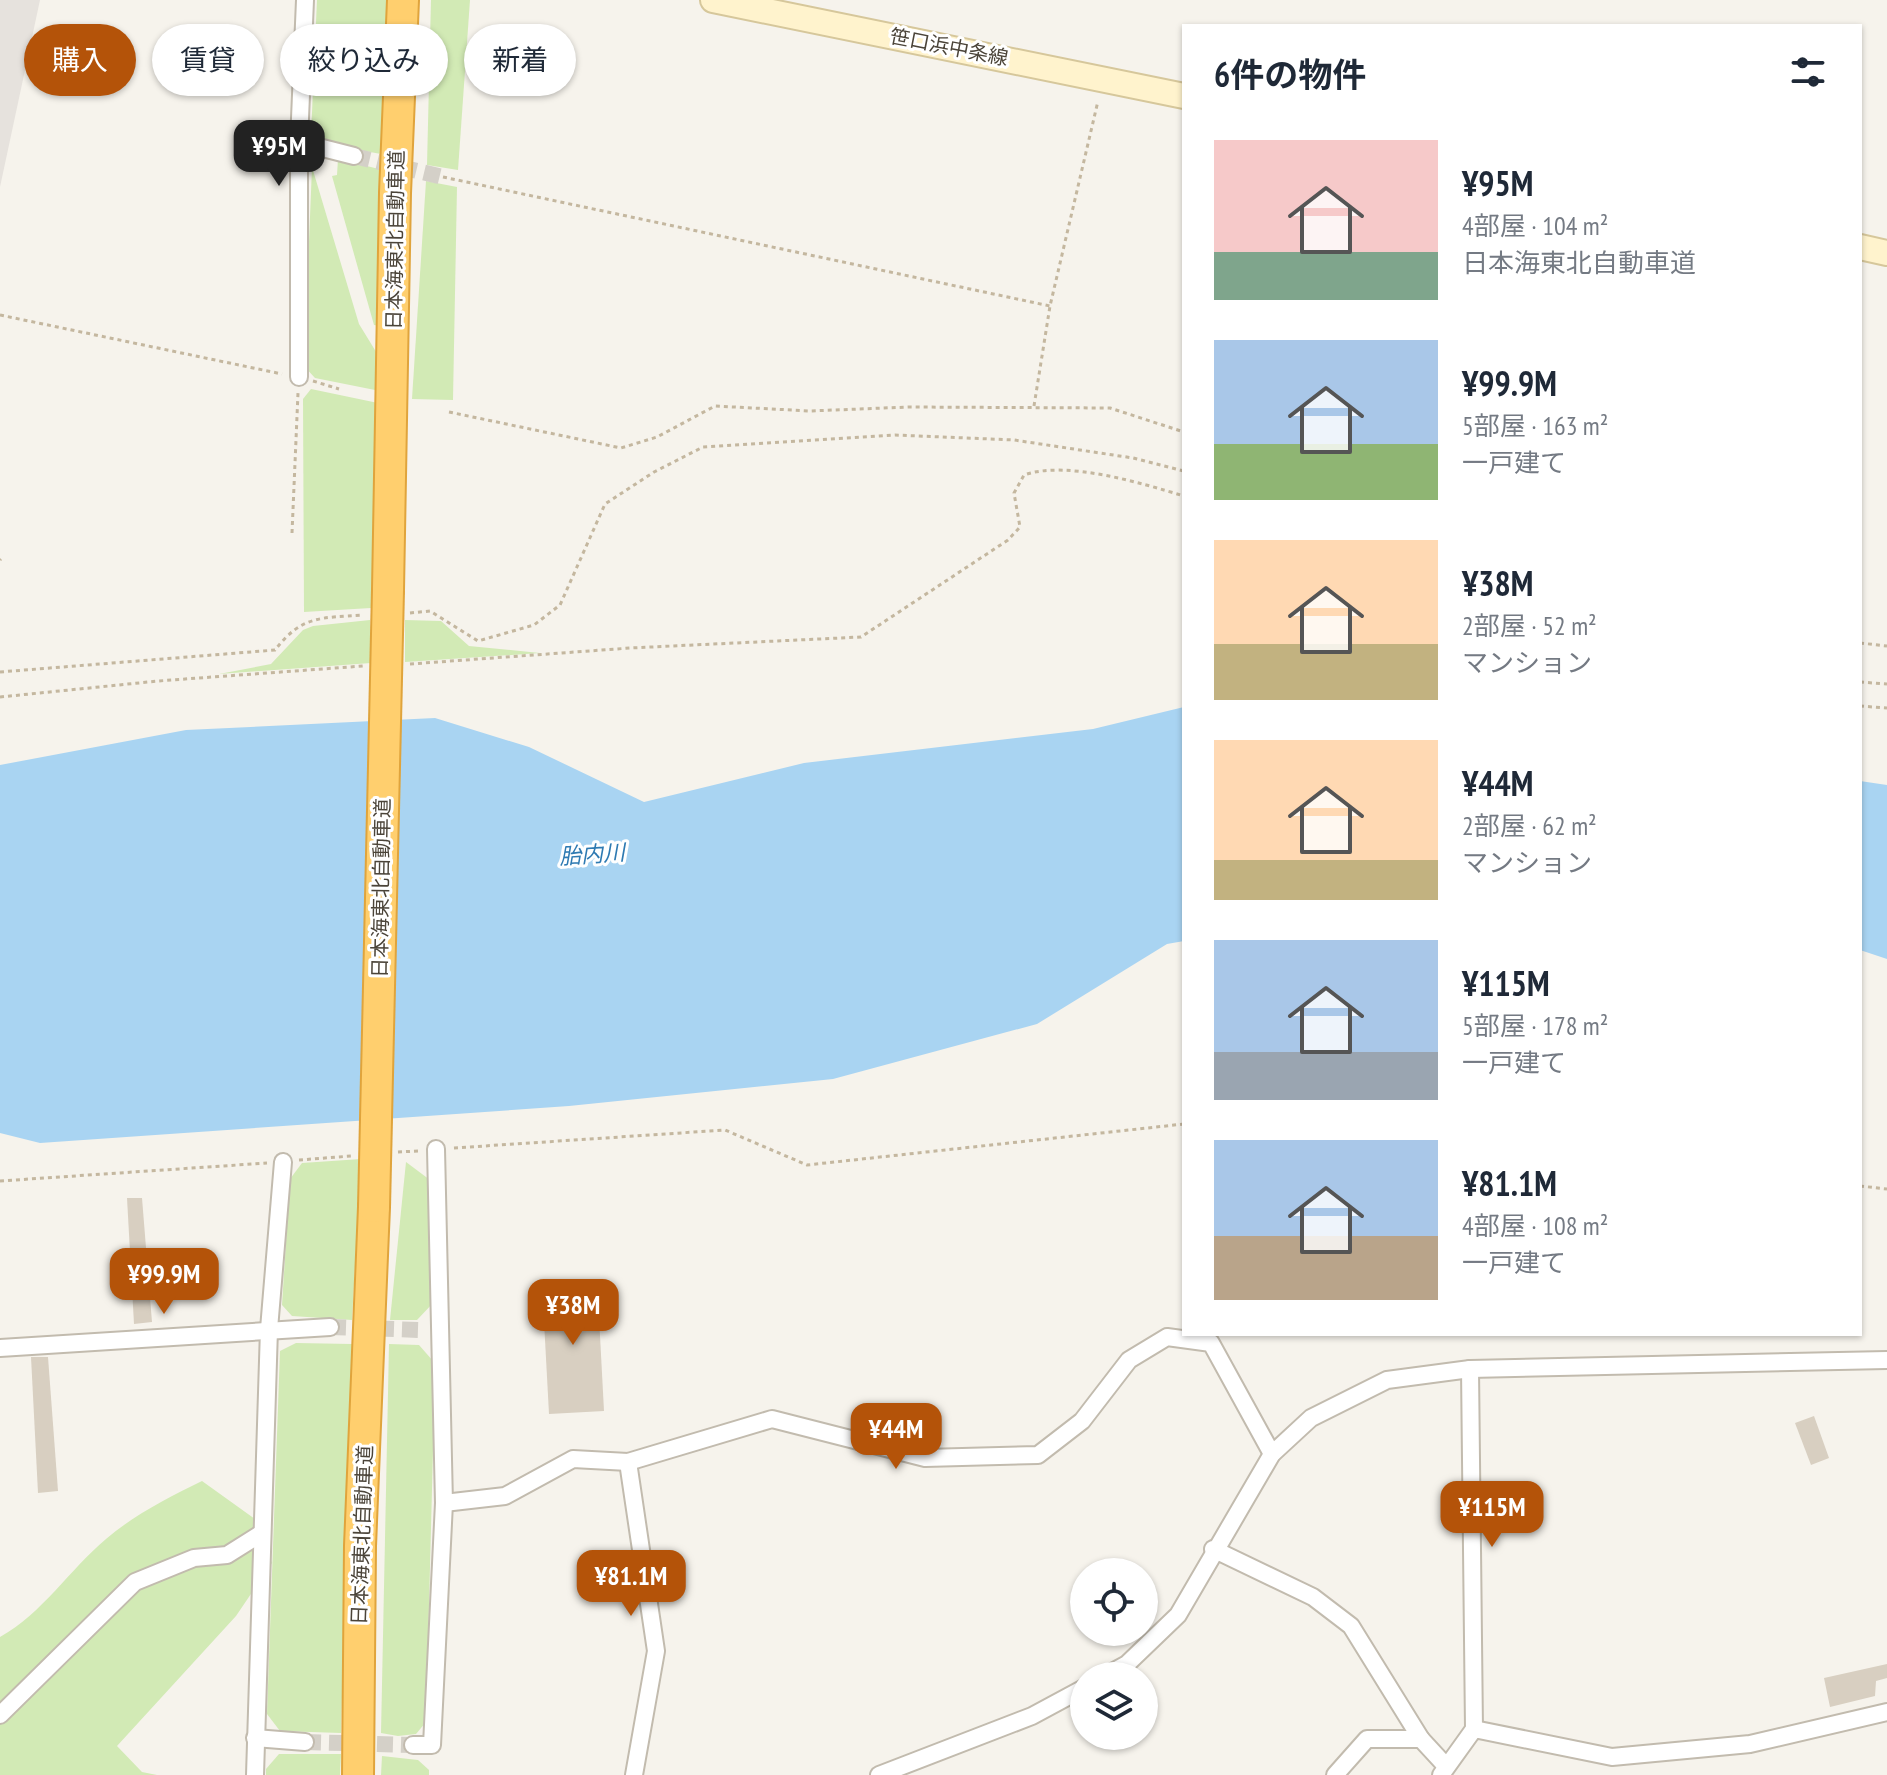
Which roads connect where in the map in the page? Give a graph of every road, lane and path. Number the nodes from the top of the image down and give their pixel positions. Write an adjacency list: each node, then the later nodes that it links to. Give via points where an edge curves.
1 (305, 0): 6 (street)
2 (713, 0): 4 (main road, 笹口浜中条線)
3 (402, 7): 21 (highway, 日本海東北自動車道)
4 (1104, 77): 5 (main road, 笹口浜中条線); 11 (path)
5 (1182, 96)
6 (299, 142): 7 (street); 13 (street)
7 (354, 156)
8 (443, 177): 11 (path)
9 (1862, 247): 10 (main road)
10 (1887, 253)
11 (1050, 306): 15 (path)
12 (0, 315): 13 (path)
13 (299, 377): 14 (path); 20 (path)
14 (339, 389)
15 (1034, 406): 16 (path, via 810,411 715,406 657,437 621,448); 17 (path, via 1110,408)
16 (449, 412)
17 (1182, 431)
18 (1182, 470): 21 (path, via 999,439 895,435 703,447 605,504 560,605 534,625 478,641 430,611)
19 (1182, 495): 24 (path, via 1144,483 1045,468 1024,475 1014,493 1020,527 1008,540 861,637)
20 (292, 533)
21 (387, 606): 26 (path, via 314,618 291,630 275,650); 63 (highway, 日本海東北自動車道, bridge)
22 (1862, 643): 23 (path)
23 (1887, 646)
24 (399, 665)
25 (369, 666): 29 (path)
26 (0, 672)
27 (1862, 682): 28 (path)
28 (1887, 684)
29 (0, 697)
30 (1862, 706): 31 (path)
31 (1887, 708)
32 (1182, 1124): 33 (path, via 807,1165 725,1130)
33 (436, 1149): 34 (path); 43 (street)
34 (390, 1153)
35 (360, 1156): 36 (path)
36 (283, 1162): 37 (path); 41 (street)
37 (0, 1181)
38 (1862, 1186): 39 (path)
39 (1887, 1189)
40 (330, 1327): 41 (street)
41 (269, 1329): 44 (street); 50 (street)
42 (421, 1330): 43 (street)
43 (439, 1330): 49 (street)
44 (0, 1348)
45 (1887, 1360): 46 (street)
46 (1470, 1369): 47 (street, via 1387,1380 1311,1418); 56 (street)
47 (1272, 1454): 48 (street, via 1211,1343 1167,1337 1129,1360 1082,1421 1038,1455 925,1458 772,1419); 51 (street)
48 (628, 1462): 49 (street, via 573,1459 505,1496); 64 (street, via 656,1651)
49 (444, 1503): 60 (street, via 432,1745)
50 (262, 1533): 55 (street, via 227,1555 194,1558 135,1582); 57 (street)
51 (1213, 1549): 52 (street, via 1178,1615); 58 (street, via 1313,1597 1351,1626)
52 (1129, 1662)
53 (1070, 1696): 65 (street, via 1032,1716)
54 (1887, 1712): 56 (street, via 1750,1744 1612,1757)
55 (0, 1715)
56 (1474, 1729): 61 (street)
57 (255, 1738): 59 (street); 62 (street)
58 (1421, 1739): 61 (street); 66 (street, via 1367,1739)
59 (305, 1742)
60 (413, 1745)
61 (1443, 1770)
62 (255, 1775)
63 (358, 1775)
64 (634, 1775)
65 (879, 1775)
66 (1335, 1775)

